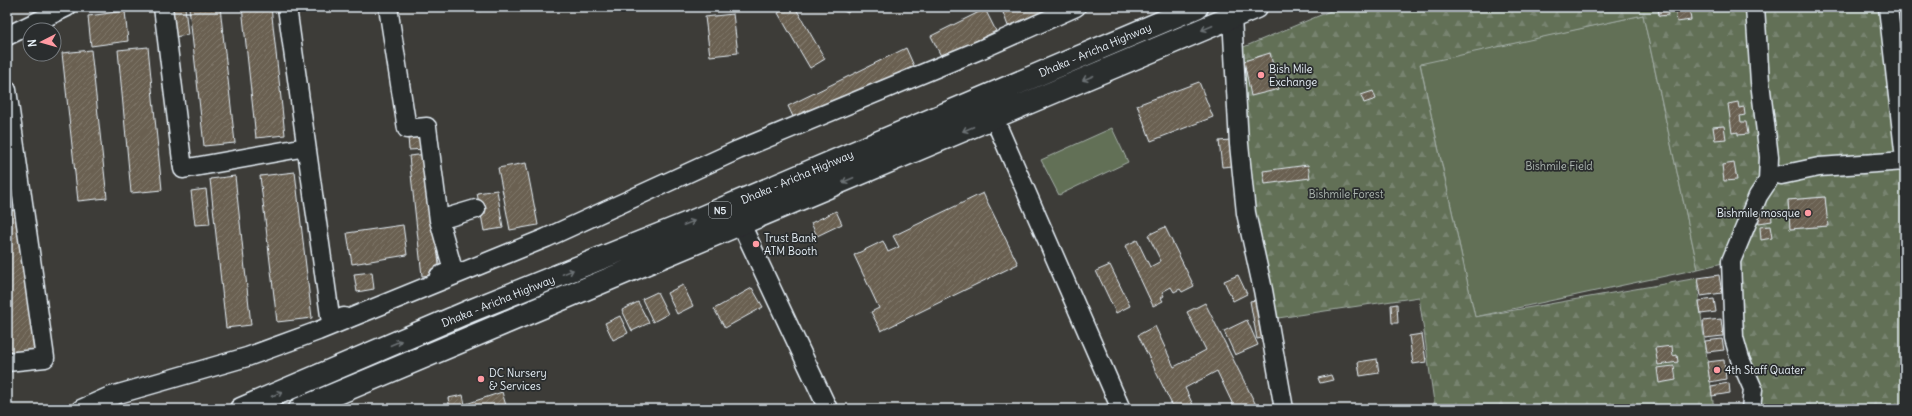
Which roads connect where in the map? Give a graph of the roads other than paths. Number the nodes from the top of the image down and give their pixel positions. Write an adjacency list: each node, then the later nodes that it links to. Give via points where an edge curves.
1 (67, 7): 11 (street)
2 (163, 7): 14 (street, via 184,169)
3 (287, 7): 14 (street)
4 (388, 7): 18 (street, via 407,129 427,127)
5 (1076, 7): 21 (street, via 982,49 738,150 546,238 318,331 247,357 108,397)
6 (1197, 7): 22 (highway, Dhaka - Aricha Highway / N5, one-way to 6, via 470,311 691,222)
7 (1256, 7): 10 (highway, Dhaka - Aricha Highway / N5)
8 (1755, 7): 27 (street, via 1769,157 1768,181 1758,196 1731,261 1734,338 1753,390)
9 (1888, 7): 15 (street)
10 (1232, 17): 13 (highway, Dhaka - Aricha Highway / N5, one-way to 13); 26 (street, via 1239,144 1246,213 1263,290)
11 (7, 36)
12 (7, 90): 20 (street, via 45,358)
13 (994, 118): 19 (highway, Dhaka - Aricha Highway / N5, one-way to 19); 25 (street)
14 (306, 147): 18 (street, via 331,323 453,270)
15 (1905, 160): 16 (street, via 1819,167)
16 (1781, 175)
17 (476, 209): 18 (street)
18 (439, 220)
19 (741, 224): 23 (highway, Dhaka - Aricha Highway / N5); 24 (street)
20 (7, 362)
21 (81, 409)
22 (241, 409)
23 (300, 409)
24 (828, 409)
25 (1121, 409)
26 (1284, 409)
27 (1751, 409)

